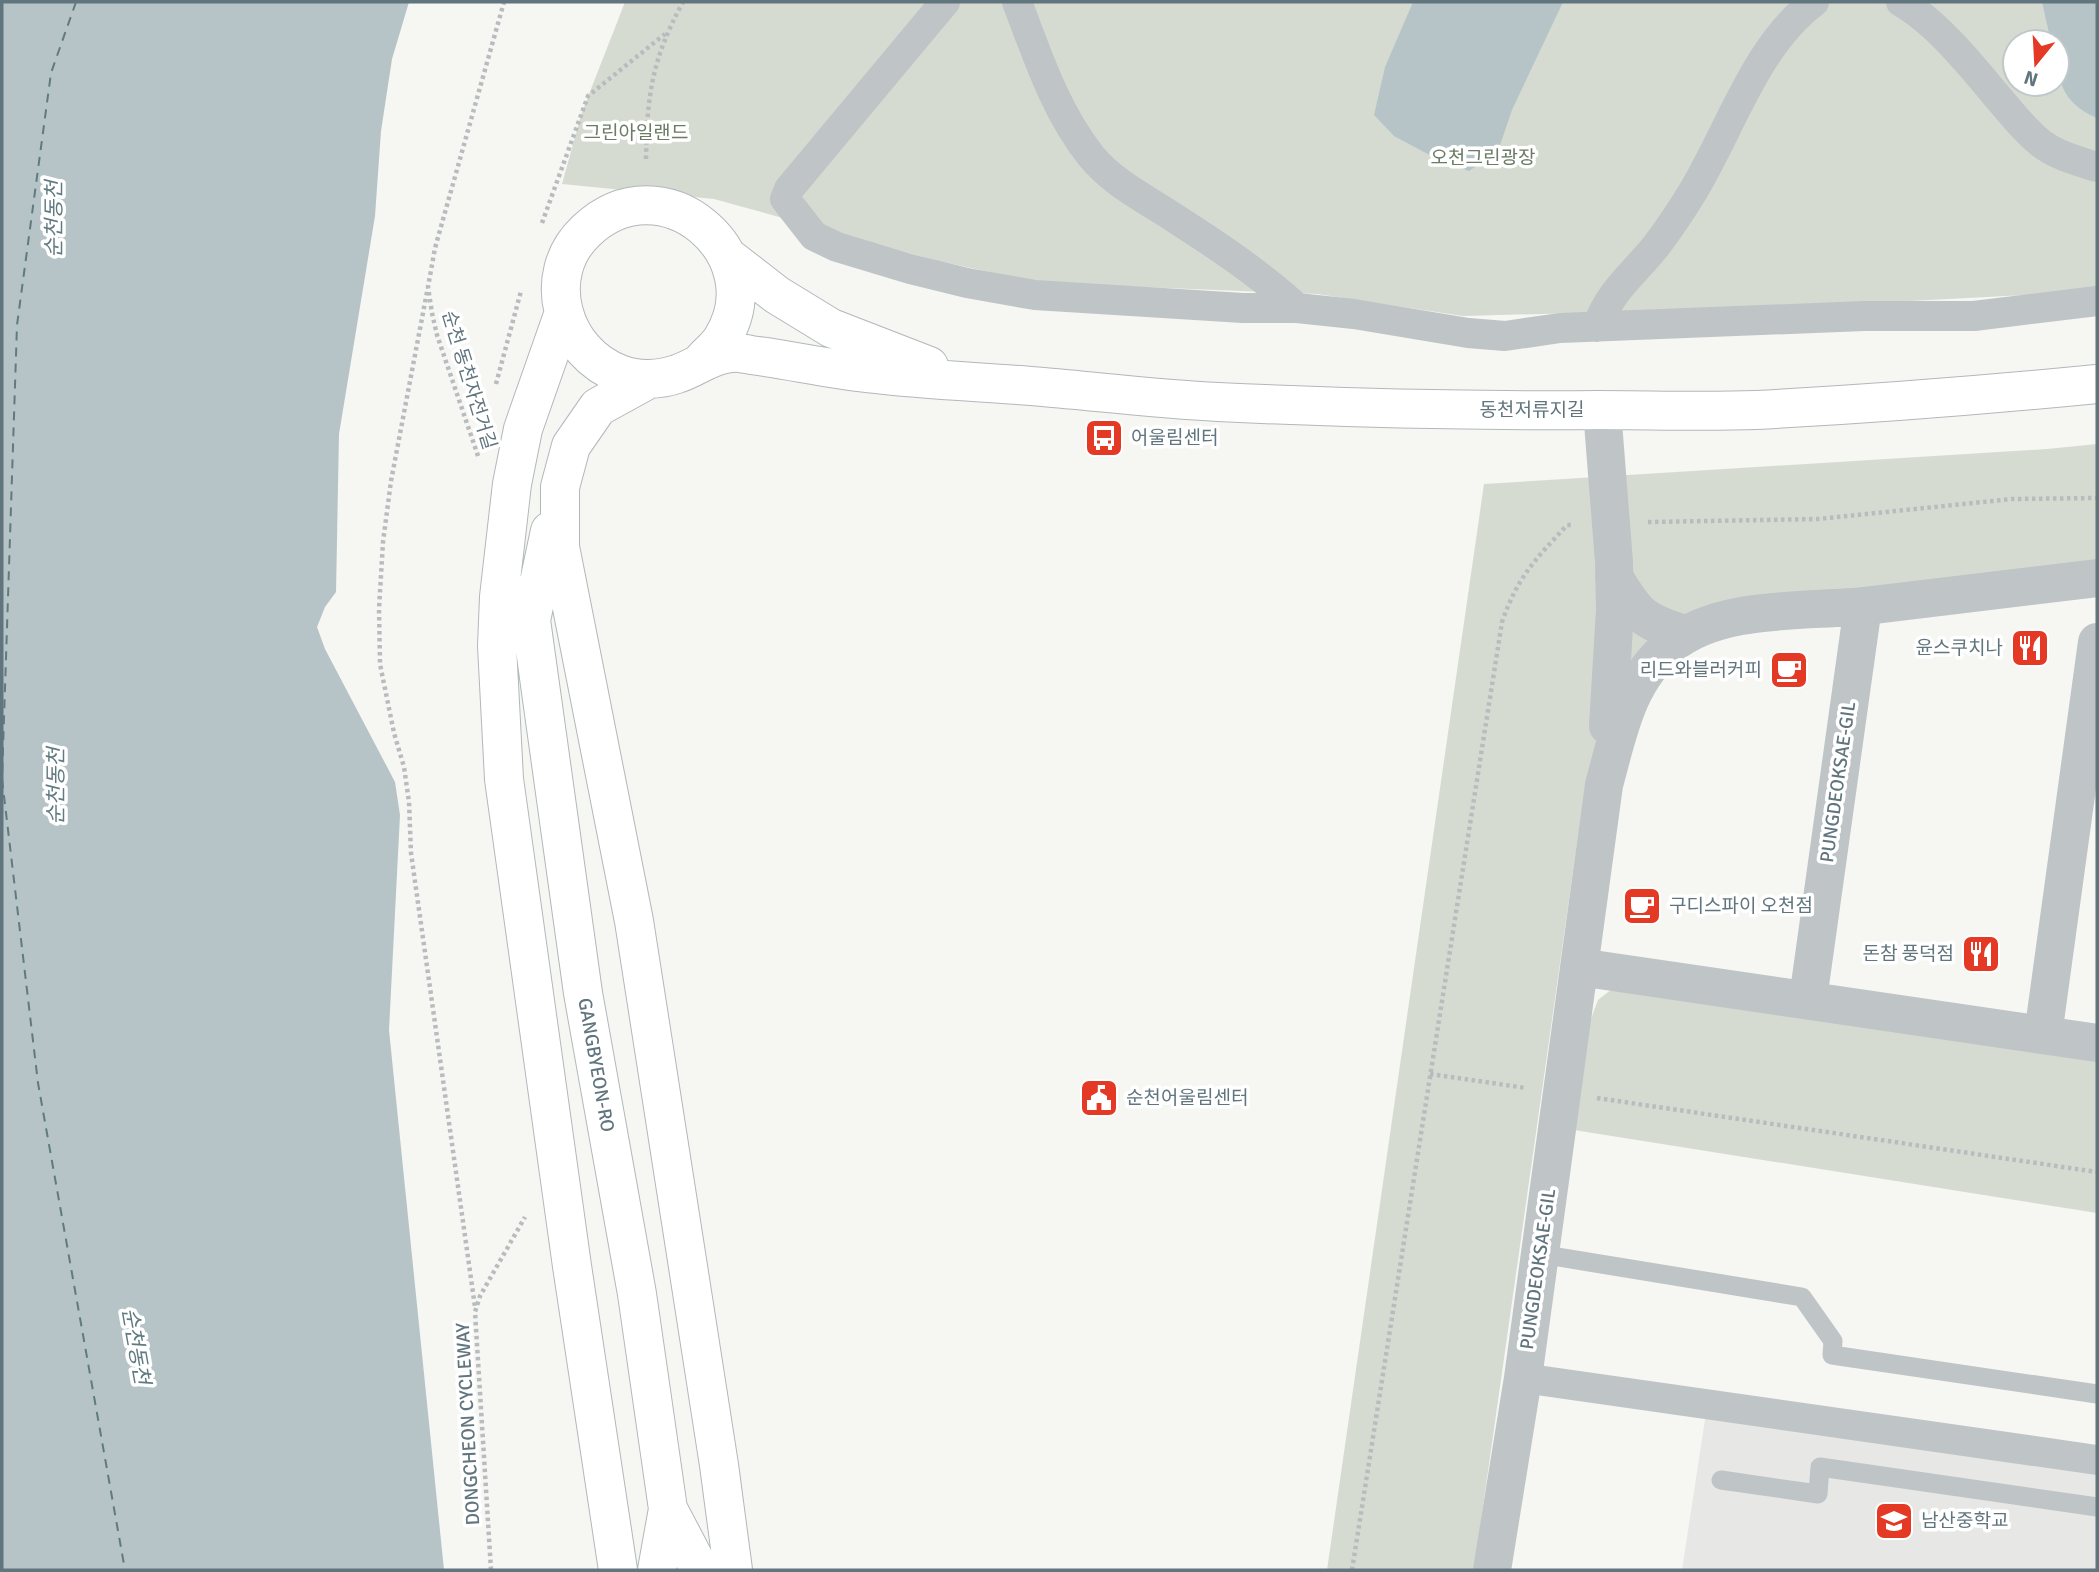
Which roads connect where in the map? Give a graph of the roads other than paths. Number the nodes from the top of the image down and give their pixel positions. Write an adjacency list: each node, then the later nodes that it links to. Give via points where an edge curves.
1 (945, 2): 8 (street, via 789,189 785,199 814,236 910,269 1035,295)
2 (1017, 2): 8 (street, via 1066,121 1092,157 1121,186 1254,272)
3 (1814, 2): 10 (street, via 1779,37 1692,192 1656,246 1605,304)
4 (1901, 2): 5 (street, via 1937,30 2044,146)
5 (2097, 167)
6 (727, 257): 9 (main road, via 705,227 662,206 633,206 606,215 583,233 567,258 560,286); 11 (main road, via 735,285 733,313 722,339); 13 (main road, via 776,295 831,328)
7 (2097, 301): 10 (street, via 1973,316)
8 (1297, 308): 10 (street, via 1493,335)
9 (563, 315): 12 (main road, via 575,341 595,362 623,376); 16 (main road, via 523,429)
10 (1597, 327)
11 (702, 360): 12 (main road, via 677,374); 13 (main road, 동천저류지길, via 731,353 866,373)
12 (649, 379): 17 (main road, via 598,407 571,446)
13 (967, 381): 15 (main road, 동천저류지길, via 1215,402 1470,411)
14 (2097, 384): 15 (main road, 동천저류지길, via 1751,410)
15 (1602, 410): 18 (street)
16 (497, 476): 21 (main road, GANGBYEON-RO); 37 (main road, via 497,646 504,779)
17 (560, 487): 21 (main road); 40 (main road, via 560,547 634,920)
18 (1614, 578): 22 (street, via 1642,618); 25 (street)
19 (2097, 578): 20 (street, PUNGDEOKSAE-GIL)
20 (1863, 606): 22 (street, PUNGDEOKSAE-GIL, via 1755,614 1710,622); 27 (street, PUNGDEOKSAE-GIL)
21 (531, 620): 36 (main road, GANGBYEON-RO, via 583,993 638,1294)
22 (1685, 634): 25 (street, PUNGDEOKSAE-GIL, via 1645,671 1631,694)
23 (2097, 642): 24 (street)
24 (2088, 780): 28 (street)
25 (1604, 785): 26 (street, PUNGDEOKSAE-GIL)
26 (1579, 967): 27 (street); 30 (street, PUNGDEOKSAE-GIL)
27 (1808, 999): 28 (street)
28 (2043, 1035): 29 (street)
29 (2097, 1043)
30 (1540, 1254): 31 (street, PUNGDEOKSAE-GIL); 32 (lane, via 1802,1297 1833,1341 1832,1355)
31 (1523, 1378): 33 (street); 41 (street, PUNGDEOKSAE-GIL)
32 (2097, 1394)
33 (2097, 1461)
34 (1721, 1479): 35 (lane, via 1818,1494 1820,1467)
35 (2097, 1507)
36 (667, 1509): 38 (main road, GANGBYEON-RO); 39 (main road, GANGBYEON-RO)
37 (618, 1570)
38 (657, 1570)
39 (700, 1570)
40 (733, 1570)
41 (1492, 1570)

